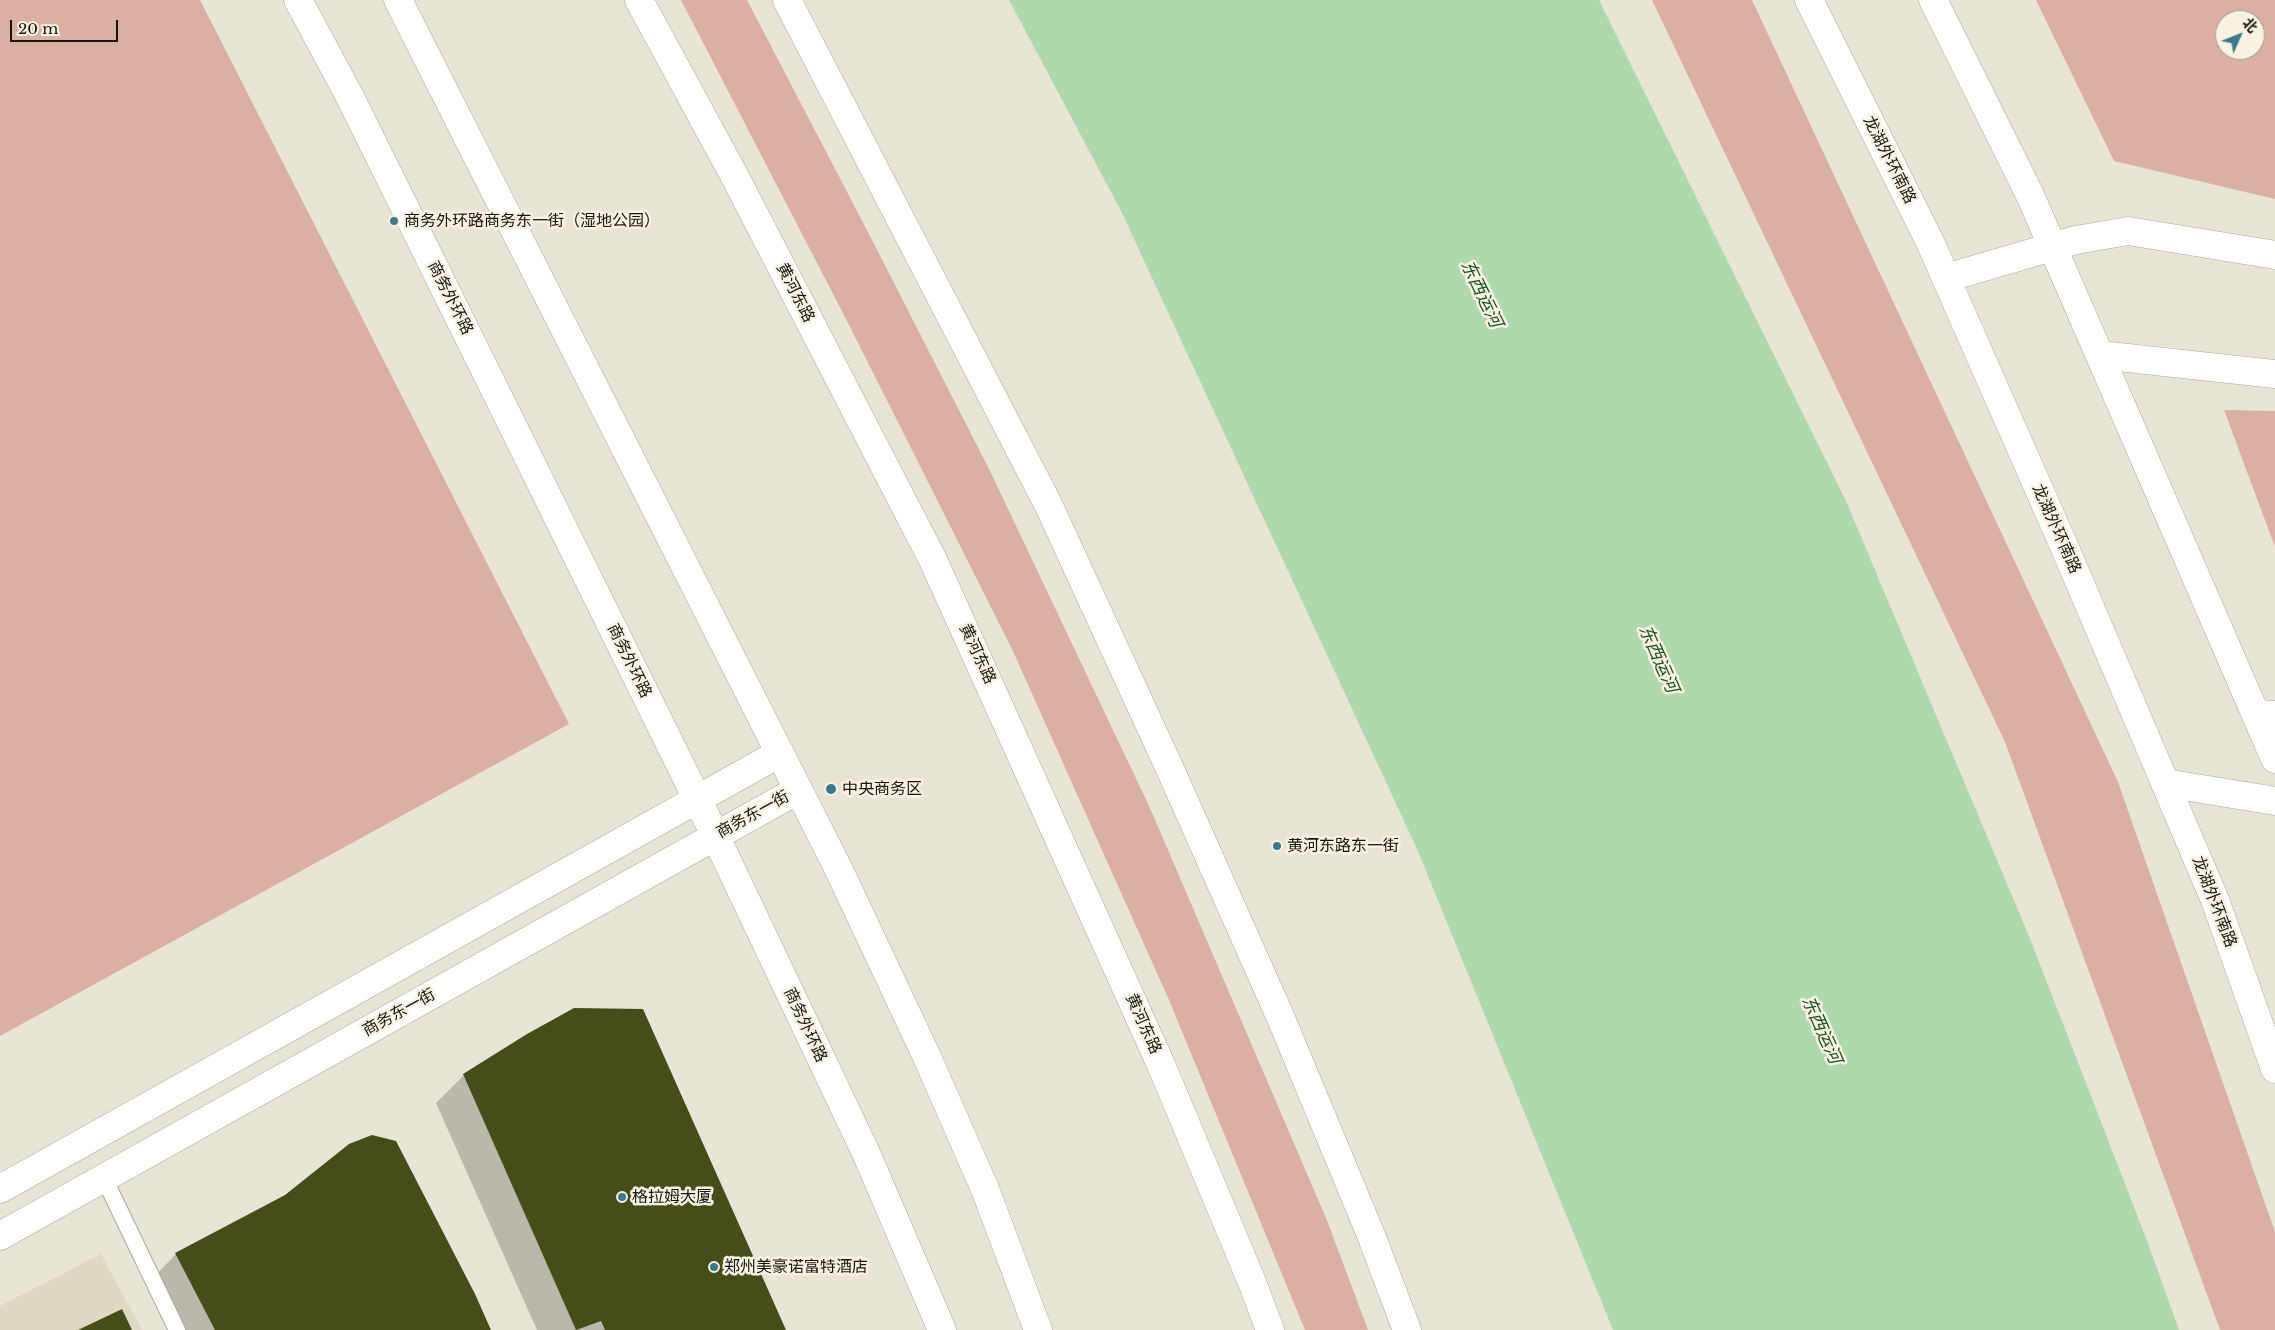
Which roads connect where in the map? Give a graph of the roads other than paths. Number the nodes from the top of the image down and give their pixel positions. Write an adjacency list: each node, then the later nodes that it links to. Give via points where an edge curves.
1 (298, 0): 17 (street, 商务外环路, via 411,219)
2 (398, 0): 13 (street)
3 (639, 0): 27 (street, 黄河东路, via 734,175 933,560 1162,1067)
4 (787, 0): 28 (street, via 1048,504 1280,1016 1372,1235)
5 (1809, 0): 9 (street, 龙湖外环南路)
6 (1933, 0): 7 (street)
7 (2053, 247): 8 (street, via 2128,231); 9 (street); 10 (street)
8 (2275, 255)
9 (1946, 278): 15 (street, 龙湖外环南路)
10 (2100, 355): 11 (street); 12 (street)
11 (2275, 374)
12 (2265, 715): 14 (street)
13 (780, 753): 16 (street); 17 (street)
14 (2275, 759)
15 (2165, 783): 18 (street); 20 (street, 龙湖外环南路, via 2215,900)
16 (798, 790): 19 (street, 商务东一街); 26 (street, via 838,868 985,1189)
17 (697, 799): 19 (street, 商务外环路); 22 (street)
18 (2275, 801)
19 (716, 836): 21 (street, 商务东一街); 25 (street, 商务外环路, via 866,1153)
20 (2275, 1069)
21 (104, 1178): 23 (street, 商务东一街); 24 (lane)
22 (0, 1189)
23 (0, 1236)
24 (177, 1330)
25 (942, 1330)
26 (1038, 1330)
27 (1270, 1330)
28 (1407, 1330)

